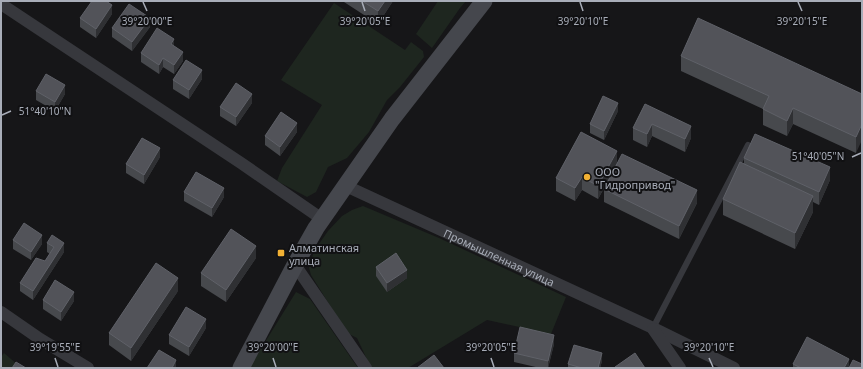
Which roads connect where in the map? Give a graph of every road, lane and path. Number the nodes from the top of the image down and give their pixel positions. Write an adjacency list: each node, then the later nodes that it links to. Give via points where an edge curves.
1 (484, 1): 4 (street, via 392,119)
2 (1, 4): 5 (street)
3 (748, 145): 8 (lane)
4 (346, 186): 5 (street); 8 (street, Промышленная улица)
5 (322, 219): 6 (street)
6 (295, 265): 10 (street); 11 (street)
7 (1, 312): 9 (street)
8 (652, 328): 12 (street); 13 (street, Промышленная улица)
9 (88, 368)
10 (241, 368)
11 (366, 368)
12 (680, 368)
13 (734, 368)

